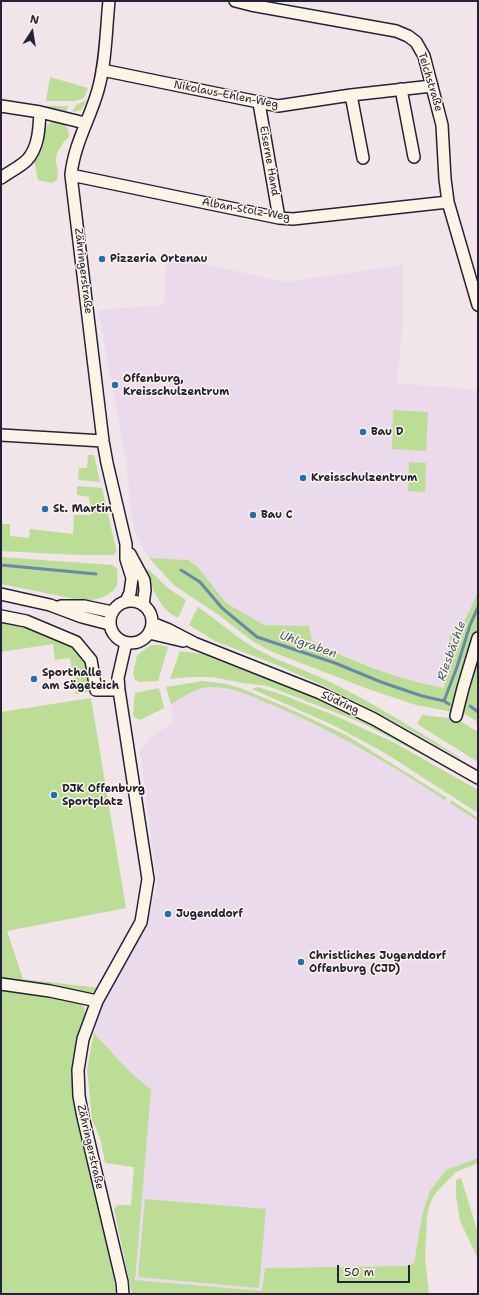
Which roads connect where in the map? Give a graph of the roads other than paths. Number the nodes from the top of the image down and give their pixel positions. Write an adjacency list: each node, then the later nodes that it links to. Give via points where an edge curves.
1 (110, 1): 3 (street, Zähringerstraße)
2 (235, 1): 4 (street, Teichstraße, via 396,31 408,36 416,42 424,56)
3 (102, 70): 7 (street, Nikolaus-Ehlen-Weg); 10 (street, Zähringerstraße, via 94,103)
4 (432, 86): 5 (street, Nikolaus-Ehlen-Weg); 15 (street, Teichstraße, via 442,125)
5 (401, 89): 6 (street, Nikolaus-Ehlen-Weg); 11 (street)
6 (351, 95): 7 (street, Nikolaus-Ehlen-Weg, via 278,106); 12 (street)
7 (259, 103): 16 (street, Eiserne Hand)
8 (1, 106): 9 (street)
9 (40, 112): 10 (street); 14 (street, via 38,140 33,151 26,160)
10 (85, 124): 13 (street, Zähringerstraße, via 72,160)
11 (414, 157)
12 (363, 158)
13 (71, 175): 16 (street, Alban-Stolz-Weg); 19 (street, Zähringerstraße)
14 (1, 178)
15 (448, 202): 16 (street, Alban-Stolz-Weg, via 293,219); 17 (street, Teichstraße)
16 (279, 218)
17 (478, 305)
18 (1, 435): 19 (street)
19 (103, 442): 20 (street, Zähringerstraße)
20 (126, 544): 22 (street, Zähringerstraße, via 126,559 132,578); 23 (street, Zähringerstraße, via 144,580)
21 (1, 594): 25 (street, via 50,605 84,606)
22 (126, 601): 23 (street); 25 (street, via 120,604)
23 (143, 605): 26 (street, via 150,612)
24 (1, 616): 29 (street, via 26,621 76,642 91,660 96,690)
25 (110, 618): 28 (street, via 113,635)
26 (151, 628): 28 (street, via 140,642); 31 (street, Südring, via 168,629 194,643 320,693 374,719)
27 (478, 638): 30 (street)
28 (126, 643): 29 (street, Zähringerstraße, via 118,678)
29 (119, 690): 33 (street, Zähringerstraße, via 148,879 141,922)
30 (456, 716)
31 (478, 778)
32 (1, 984): 33 (street)
33 (96, 1001): 34 (street, Zähringerstraße, via 83,1039 78,1070 79,1096)
34 (123, 1294)

